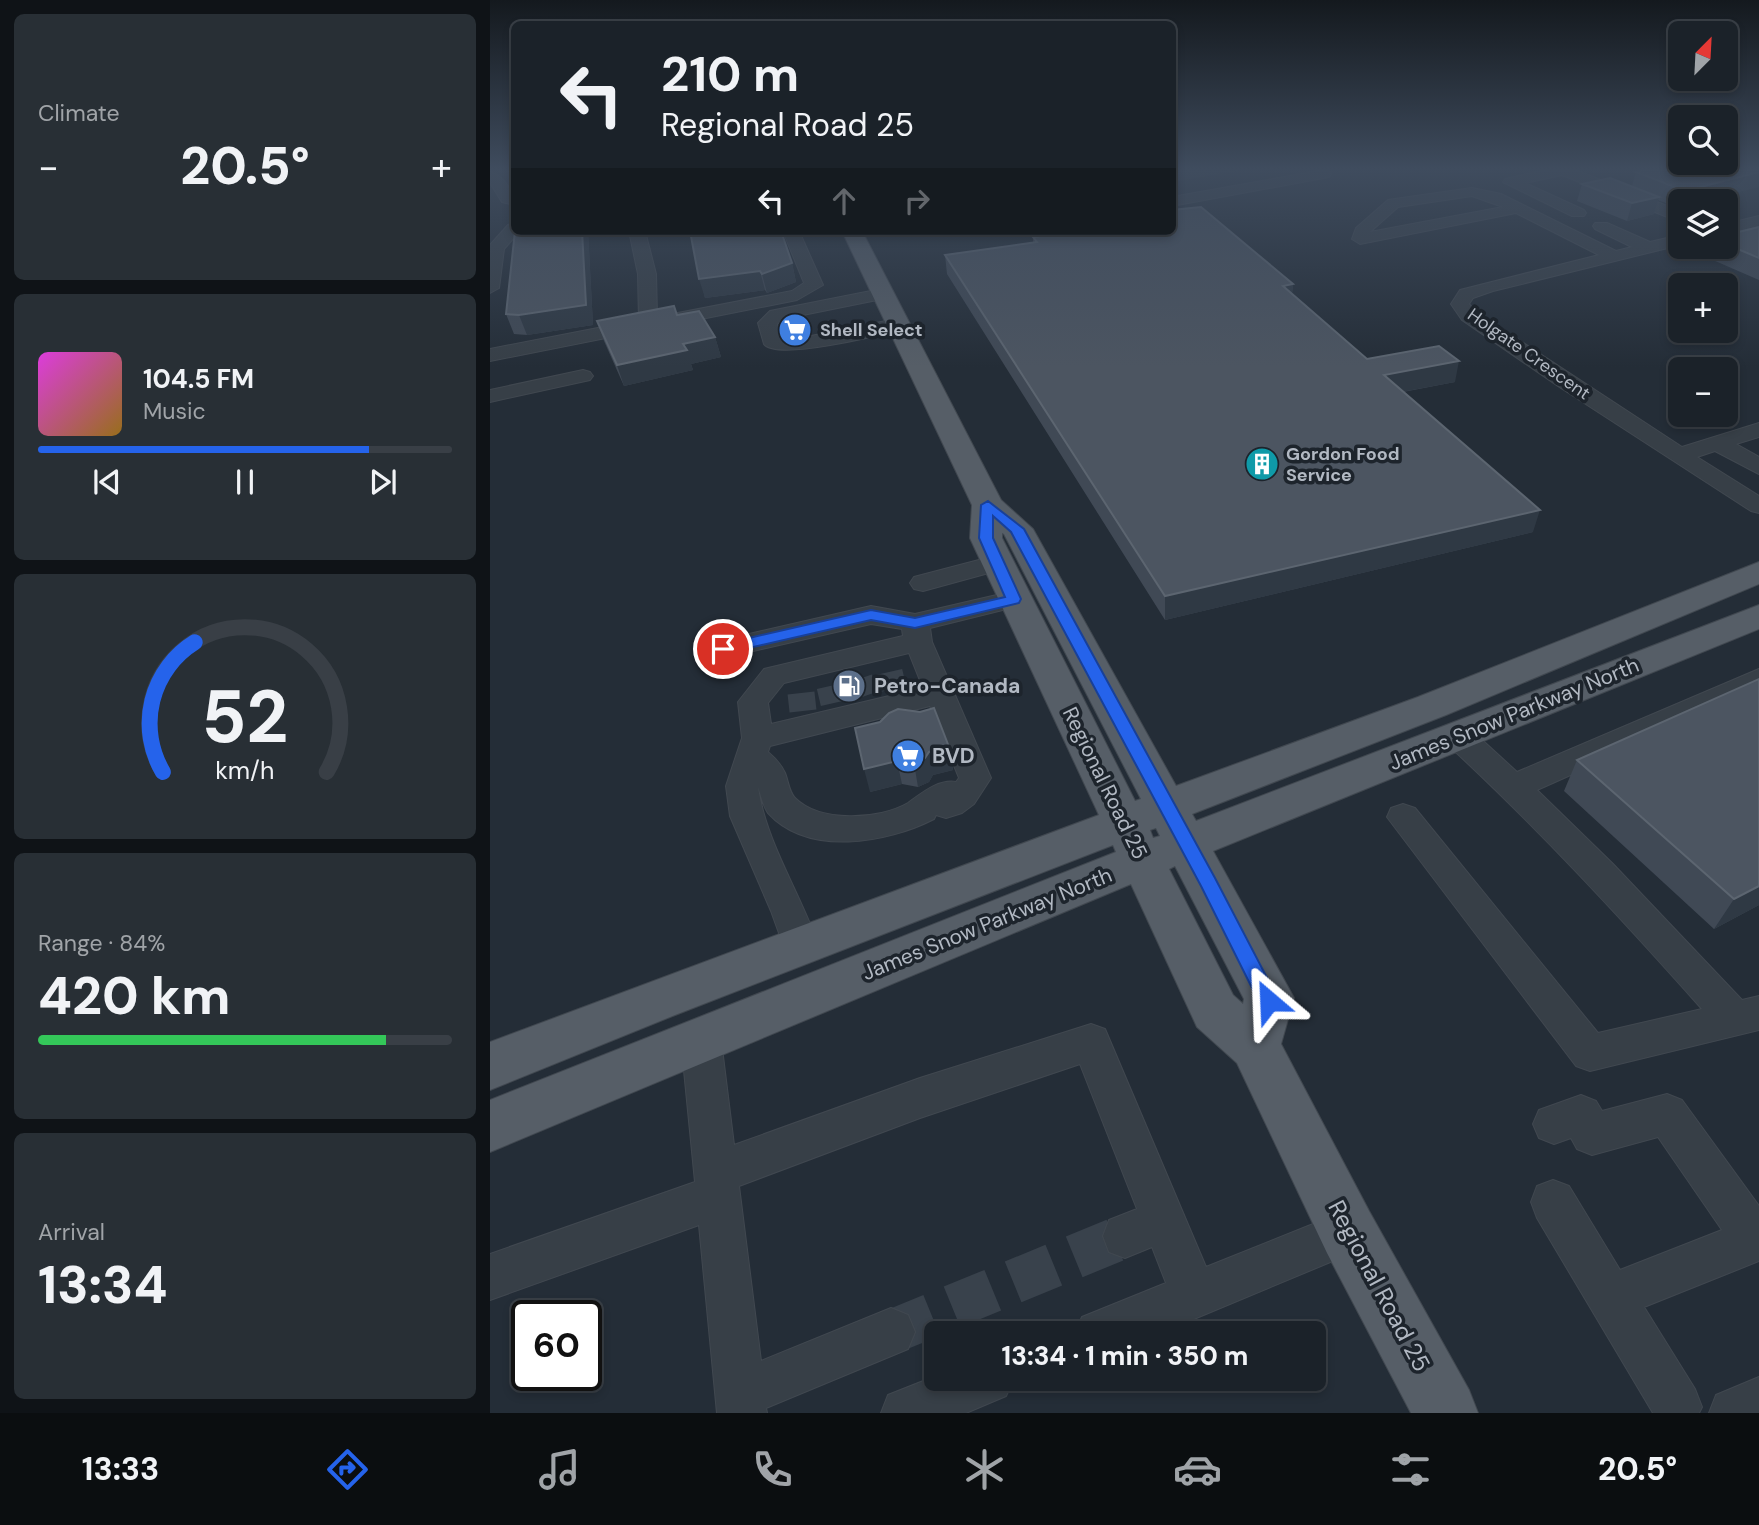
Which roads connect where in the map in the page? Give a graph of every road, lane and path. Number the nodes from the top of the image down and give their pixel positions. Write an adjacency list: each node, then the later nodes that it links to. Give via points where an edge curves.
1 (502, 236): 10 (street)
2 (638, 236): 12 (street, via 647,274)
3 (793, 236): 12 (street, via 814,285 797,295)
4 (854, 236): 11 (main road, Regional Road 25)
5 (1361, 236): 6 (street)
6 (1376, 236)
7 (1572, 236): 9 (street)
8 (1647, 236): 9 (street, Holgate Crescent)
9 (1614, 256): 19 (street, Holgate Crescent, via 1466,294 1460,304 1469,316)
10 (490, 288)
11 (881, 294): 13 (main road, Regional Road 25); 13 (street, via 777,315 767,323 774,344 806,343)
12 (648, 325): 14 (street)
13 (896, 325): 21 (main road, Regional Road 25)
14 (490, 355)
15 (583, 376): 16 (street)
16 (490, 396)
17 (1759, 430): 18 (street)
18 (1718, 443): 19 (street); 20 (street)
19 (1679, 455): 22 (street, Holgate Crescent)
20 (1759, 467)
21 (988, 505): 23 (main road, Regional Road 25, via 986,538); 37 (main road, Regional Road 25, via 1017,529)
22 (1759, 506)
23 (998, 563): 25 (street); 26 (main road, Regional Road 25)
24 (1759, 572): 37 (main road, James Snow Parkway North, via 1432,706)
25 (923, 583)
26 (1014, 599): 28 (street); 38 (main road, Regional Road 25)
27 (1759, 616): 33 (main road, James Snow Parkway North)
28 (917, 633): 29 (street, via 871,615); 31 (street); 32 (street)
29 (723, 649)
30 (1759, 678): 35 (street)
31 (846, 689): 32 (street); 34 (street); 34 (street, via 774,676 753,702)
32 (940, 694): 34 (street, via 975,778 957,801 902,820 851,830 811,825 780,804)
33 (1458, 736): 35 (street); 37 (main road, James Snow Parkway North)
34 (754, 745): 39 (street, via 742,786 746,816)
35 (1513, 787): 40 (street)
36 (1403, 817): 40 (street, via 1590,1053)
37 (1177, 826): 38 (main road, James Snow Parkway North); 42 (main road, Regional Road 25, via 1269,998)
38 (1134, 842): 39 (main road, James Snow Parkway North); 41 (main road, James Snow Parkway North); 42 (main road, Regional Road 25, via 1215,1011)
39 (801, 947): 43 (main road, James Snow Parkway North)
40 (1747, 1016)
41 (701, 1040): 45 (main road, James Snow Parkway North); 46 (street)
42 (1255, 1046): 48 (main road, Regional Road 25)
43 (490, 1066)
44 (1554, 1124): 51 (street, via 1581,1115 1592,1134 1668,1114 1756,1240)
45 (490, 1126)
46 (718, 1184): 49 (street); 50 (street, via 920,1098 1091,1042 1144,1228); 56 (street)
47 (1553, 1202): 51 (street)
48 (1348, 1233): 50 (street); 59 (main road, Regional Road 25)
49 (490, 1277)
50 (1194, 1294): 52 (street)
51 (1610, 1297): 57 (street)
52 (1130, 1321)
53 (891, 1332): 56 (street)
54 (960, 1391): 58 (street)
55 (1759, 1402): 60 (street)
56 (741, 1403)
57 (1673, 1411)
58 (906, 1413)
59 (1446, 1413)
60 (1734, 1413)

